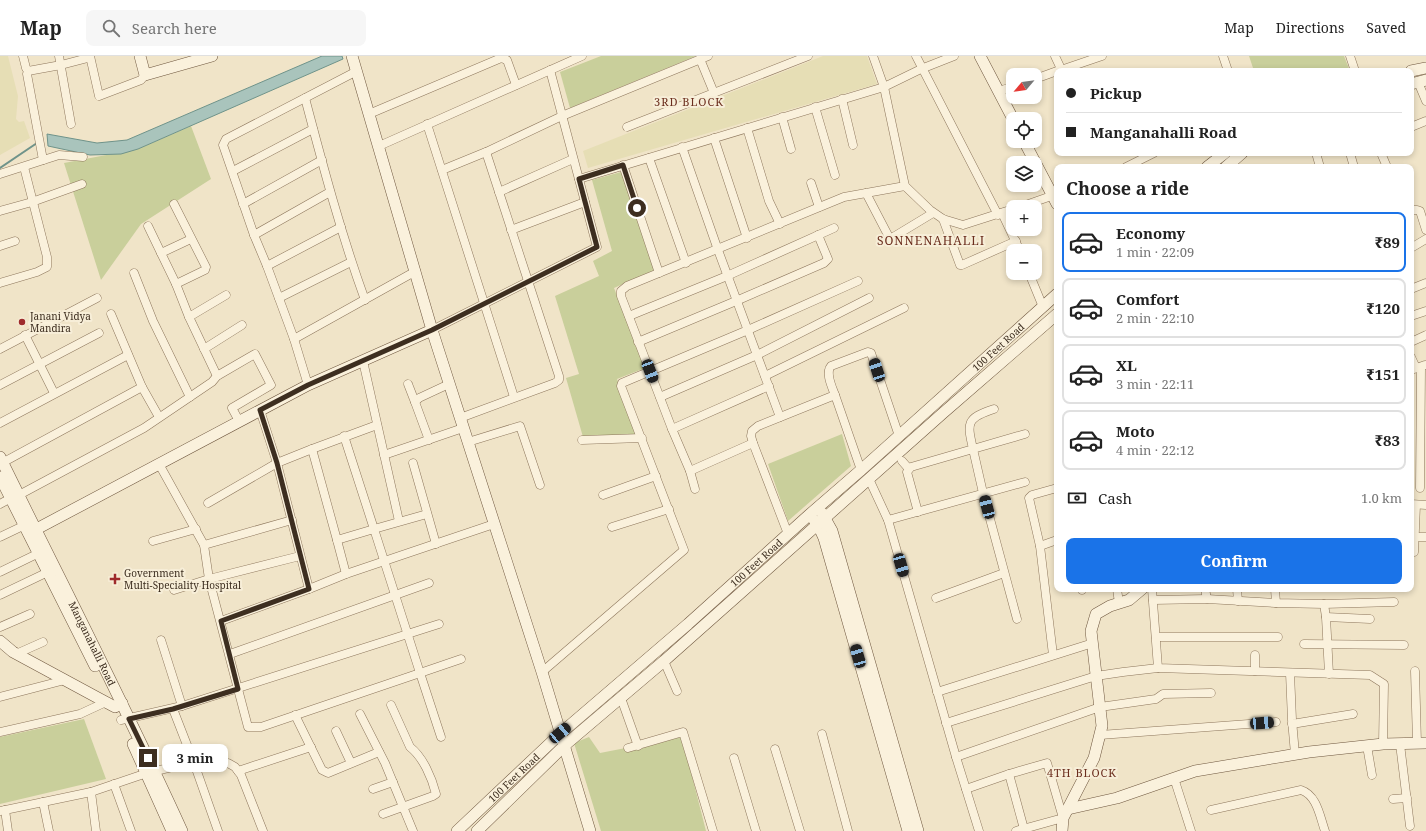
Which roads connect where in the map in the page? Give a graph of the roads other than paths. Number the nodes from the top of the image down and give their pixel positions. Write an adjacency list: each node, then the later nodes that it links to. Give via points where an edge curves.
1 (23, 56): 28 (street)
2 (59, 56): 19 (street)
3 (90, 56): 19 (street); 30 (street, via 99,96 141,80)
4 (140, 56): 30 (street)
5 (212, 56): 30 (street)
6 (582, 56): 26 (street)
7 (808, 56): 36 (street)
8 (873, 56): 35 (street)
9 (916, 56): 25 (street)
10 (954, 56): 25 (street)
11 (980, 56): 41 (street)
12 (988, 56): 33 (street)
13 (1055, 56): 20 (street)
14 (1102, 56): 21 (street)
15 (1223, 56): 22 (street)
16 (1350, 56): 23 (street)
17 (704, 58): 36 (street); 43 (street)
18 (354, 63): 37 (street); 42 (street)
19 (62, 65): 28 (street); 46 (street)
20 (1059, 68)
21 (1068, 68)
22 (1227, 68)
23 (1354, 68)
24 (1426, 68): 27 (street)
25 (921, 69): 35 (street); 97 (street)
26 (550, 70): 34 (street); 43 (street)
27 (1414, 70)
28 (28, 71): 66 (street)
29 (1054, 73): 31 (street)
30 (145, 75)
31 (1042, 77)
32 (1418, 82): 39 (street)
33 (1006, 83)
34 (516, 85): 42 (street, via 507,60 501,58); 47 (street)
35 (884, 87): 38 (street); 80 (street)
36 (714, 93): 49 (street)
37 (305, 98): 51 (street); 74 (street, via 226,139 223,148)
38 (842, 99): 40 (street); 53 (street)
39 (1426, 101)
40 (815, 107): 44 (street); 76 (street)
41 (1009, 112)
42 (369, 114): 54 (street)
43 (562, 116): 59 (street); 65 (street)
44 (782, 117): 50 (street); 58 (street)
45 (1426, 120): 48 (street)
46 (71, 124)
47 (427, 124): 54 (street); 73 (street)
48 (1414, 125)
49 (627, 127)
50 (747, 128): 52 (street); 99 (street, via 769,201)
51 (313, 129): 67 (street); 74 (street)
52 (714, 138): 55 (street); 107 (street)
53 (853, 145)
54 (379, 146): 119 (street)
55 (682, 148): 64 (street); 114 (street)
56 (1028, 148): 85 (street)
57 (1034, 148): 84 (street)
58 (791, 149)
59 (486, 152): 73 (street); 82 (street)
60 (1148, 156): 68 (street)
61 (1221, 156): 69 (street)
62 (1239, 156): 70 (street)
63 (83, 157): 66 (street, via 58,155)
64 (649, 158): 71 (street); 117 (street)
65 (573, 159): 77 (street); 82 (street)
66 (43, 160): 72 (street)
67 (322, 160): 81 (street); 91 (street)
68 (1132, 164)
69 (1211, 164)
70 (1229, 164)
71 (623, 165): 77 (street); 121 (street)
72 (24, 166): 75 (street); 88 (street)
73 (442, 170): 137 (street)
74 (232, 171): 91 (street)
75 (0, 174)
76 (835, 175)
77 (579, 179): 89 (street)
78 (811, 183): 92 (street)
79 (82, 184): 88 (street)
80 (905, 186): 83 (street); 96 (street)
81 (330, 192): 101 (street); 105 (street)
82 (499, 192): 103 (street)
83 (866, 193): 92 (street, via 844,197); 96 (street, via 890,239)
84 (1054, 193)
85 (1054, 194)
86 (1054, 198): 87 (street)
87 (1042, 201)
88 (32, 202): 94 (street); 126 (street, via 47,257 47,267)
89 (585, 202): 103 (street); 125 (street, via 597,247)
90 (174, 204): 108 (street)
91 (243, 204): 105 (street)
92 (819, 207): 99 (street)
93 (1414, 210): 104 (street, via 1420,211)
94 (0, 211)
95 (1006, 212): 97 (street)
96 (933, 213): 98 (street)
97 (1000, 214): 98 (street, via 963,225); 111 (street)
98 (943, 219): 111 (street, via 962,265)
99 (780, 224): 107 (street)
100 (148, 226): 115 (street)
101 (341, 228): 116 (street); 118 (street)
102 (834, 228): 106 (street)
103 (511, 230): 125 (street)
104 (1426, 230)
105 (254, 235): 118 (street)
106 (818, 235): 122 (street); 136 (street, via 828,259 825,262)
107 (747, 238): 114 (street)
108 (191, 239): 115 (street); 128 (street, via 206,267 205,270)
109 (1426, 239): 113 (street)
110 (15, 241): 112 (street)
111 (1016, 242)
112 (0, 246)
113 (1414, 246)
114 (718, 250): 117 (street); 122 (street)
115 (161, 253): 128 (street)
116 (351, 262): 133 (street); 135 (street)
117 (686, 263): 121 (street)
118 (267, 266): 133 (street)
119 (416, 271): 135 (street); 148 (street)
120 (134, 273): 174 (street, via 153,321)
121 (659, 273): 143 (street, via 622,289 621,296)
122 (727, 276): 136 (street); 143 (street)
123 (1032, 280): 138 (street)
124 (858, 281): 149 (street)
125 (529, 282): 137 (street); 175 (street, via 559,376 555,383)
126 (0, 283)
127 (1426, 283): 129 (street)
128 (176, 284): 145 (street)
129 (1414, 288)
130 (226, 295): 145 (street)
131 (1054, 297): 138 (street, 100 Feet Road)
132 (97, 298): 151 (street)
133 (279, 298): 153 (street)
134 (869, 298): 159 (street)
135 (364, 300): 153 (street)
136 (736, 301): 149 (street); 155 (street)
137 (484, 304): 148 (street); 175 (street)
138 (1043, 307): 144 (street); 189 (street, 100 Feet Road)
139 (904, 308): 165 (street)
140 (1426, 311): 142 (street)
141 (112, 314): 158 (street)
142 (1414, 315)
143 (629, 316): 155 (street)
144 (1054, 316)
145 (189, 317): 157 (street)
146 (1054, 320): 208 (street, 100 Feet Road)
147 (242, 325): 157 (street)
148 (432, 330): 160 (street); 168 (street)
149 (748, 330): 159 (street); 163 (street)
150 (99, 333): 161 (street)
151 (25, 335): 156 (street); 161 (street)
152 (1426, 335): 154 (street)
153 (294, 339): 169 (street)
154 (1414, 341)
155 (638, 342): 163 (street)
156 (0, 348)
157 (204, 349): 164 (street)
158 (128, 355): 171 (street); 172 (street)
159 (757, 355): 165 (street); 176 (street)
160 (363, 361): 169 (street); 185 (street)
161 (40, 364): 166 (street); 172 (street)
162 (1418, 367): 211 (street)
163 (650, 371): 176 (street); 190 (street, via 621,385)
164 (217, 376): 174 (street); 182 (street, via 255,354 271,386 232,408)
165 (765, 376): 170 (street)
166 (0, 384)
167 (408, 384): 177 (street)
168 (450, 384): 177 (street); 184 (street)
169 (308, 385): 179 (street)
170 (769, 386): 181 (street); 186 (street)
171 (142, 387): 180 (street); 198 (street)
172 (54, 393): 183 (street)
173 (835, 395): 181 (street); 189 (street, via 828,369 868,352 871,354); 204 (street)
174 (190, 397): 180 (street)
175 (514, 397): 184 (street)
176 (660, 397): 186 (street)
177 (415, 402): 191 (street)
178 (994, 409): 196 (street, via 975,417 971,422 969,430)
179 (260, 410): 182 (street); 200 (street)
180 (160, 417): 216 (street, via 144,428)
181 (780, 417): 194 (street, via 752,431)
182 (239, 421): 202 (street)
183 (0, 423)
184 (462, 423): 191 (street); 193 (street)
185 (377, 425): 188 (street); 197 (street)
186 (672, 429): 205 (street)
187 (1025, 434): 196 (street)
188 (344, 436): 195 (street); 234 (street)
189 (899, 436): 204 (street, 100 Feet Road)
190 (642, 438): 192 (street); 206 (street)
191 (429, 440): 197 (street)
192 (582, 440)
193 (468, 442): 210 (street, via 520,426); 230 (street)
194 (753, 443): 205 (street); 235 (street)
195 (312, 449): 200 (street); 239 (street)
196 (973, 449): 203 (street); 214 (street)
197 (384, 455): 228 (street)
198 (1, 461): 216 (street, Manganahalli Road)
199 (902, 461): 203 (street)
200 (277, 463): 217 (street); 226 (street)
201 (413, 463): 224 (street)
202 (159, 464): 232 (street); 233 (street)
203 (908, 469): 223 (street)
204 (861, 470): 221 (street, 100 Feet Road)
205 (690, 471): 212 (street)
206 (656, 476): 215 (street); 222 (street)
207 (0, 477): 216 (street, Manganahalli Road)
208 (869, 479): 227 (street); 229 (street, 100 Feet Road)
209 (1025, 482): 214 (street)
210 (540, 485)
211 (1420, 488)
212 (695, 489)
213 (1054, 489): 244 (street, via 1032,494 1030,498)
214 (983, 494): 223 (street); 252 (street)
215 (603, 495)
216 (15, 496): 218 (street); 232 (street, Manganahalli Road)
217 (208, 503)
218 (0, 504)
219 (1414, 504): 220 (street)
220 (1426, 505)
221 (819, 507): 225 (street, 100 Feet Road); 229 (street)
222 (669, 509): 231 (street); 298 (street, via 684,550)
223 (918, 512): 227 (street)
224 (427, 514): 228 (street); 243 (street)
225 (809, 515): 229 (street); 235 (street, 100 Feet Road)
226 (292, 520): 242 (street); 247 (street)
227 (888, 520): 307 (street)
228 (399, 521): 234 (street)
229 (822, 522): 295 (street, 100 Feet Road); 380 (street, via 824,538); 381 (street, via 832,531)
230 (494, 524): 243 (street); 298 (street)
231 (612, 527)
232 (30, 529): 237 (street); 246 (street, Manganahalli Road); 311 (street, Manganahalli Road)
233 (196, 529): 240 (street); 242 (street)
234 (374, 529): 239 (street); 248 (street)
235 (788, 534): 325 (street, 100 Feet Road, via 688,624)
236 (1414, 536): 238 (street); 245 (street)
237 (0, 537)
238 (1426, 537)
239 (337, 540): 251 (street)
240 (153, 541)
241 (1054, 541): 244 (street)
242 (204, 544): 253 (street)
243 (436, 544): 248 (street)
244 (1040, 546): 292 (street)
245 (1414, 552)
246 (39, 553): 249 (street); 250 (street, Manganahalli Road)
247 (300, 556): 253 (street); 255 (street)
248 (385, 562): 251 (street); 264 (street)
249 (0, 572)
250 (48, 572): 263 (street); 311 (street, Manganahalli Road)
251 (346, 574): 255 (street)
252 (1004, 574): 265 (street); 275 (street)
253 (209, 579): 256 (street); 277 (street)
254 (429, 583): 264 (street)
255 (309, 589): 277 (street)
256 (174, 590)
257 (1117, 592): 270 (street)
258 (1138, 592): 270 (street, via 1129,600)
259 (1152, 592): 267 (street)
260 (1205, 592): 266 (street)
261 (1237, 592): 268 (street)
262 (1275, 592): 271 (street)
263 (0, 595)
264 (395, 595): 280 (street); 291 (street)
265 (936, 598)
266 (1206, 599): 267 (street); 268 (street)
267 (1153, 600): 282 (street)
268 (1238, 601): 271 (street)
269 (1394, 602): 272 (street)
270 (1119, 603): 286 (street, via 1096,614 1091,631)
271 (1276, 603): 272 (street)
272 (1324, 604): 274 (street)
273 (30, 614): 279 (street)
274 (1326, 617): 276 (street); 288 (street)
275 (1017, 619)
276 (1370, 619)
277 (221, 621): 291 (street)
278 (439, 624): 280 (street)
279 (0, 626)
280 (408, 634): 300 (street); 305 (street)
281 (1278, 636): 282 (street)
282 (1156, 637): 296 (street)
283 (161, 640): 313 (street)
284 (0, 641): 290 (street)
285 (43, 642): 290 (street)
286 (1093, 643): 292 (street); 303 (street)
287 (1304, 644): 288 (street)
288 (1328, 645): 289 (street); 302 (street)
289 (1404, 646)
290 (16, 654): 304 (street)
291 (230, 654): 305 (street)
292 (1053, 655): 307 (street)
293 (1255, 655): 299 (street)
294 (461, 659): 300 (street)
295 (664, 661): 306 (street); 310 (street, 100 Feet Road)
296 (1158, 668): 299 (street); 303 (street)
297 (1415, 671): 329 (street)
298 (542, 672): 325 (street)
299 (1255, 672): 301 (street)
300 (420, 673): 318 (street); 328 (street)
301 (1290, 673): 302 (street); 322 (street)
302 (1329, 674): 330 (street, via 1370,675 1384,684)
303 (1096, 676): 314 (street); 321 (street)
304 (65, 680): 309 (street); 311 (street)
305 (238, 689): 313 (street); 318 (street, via 248,727 262,727)
306 (677, 691)
307 (937, 692): 321 (street)
308 (1211, 692): 314 (street, via 1163,694 1156,699)
309 (0, 697)
310 (621, 698): 332 (street, 100 Feet Road); 333 (street)
311 (114, 704): 319 (street, Manganahalli Road); 324 (street)
312 (391, 705): 357 (street, via 410,747 424,762 436,794)
313 (182, 706): 315 (street)
314 (1100, 707): 327 (street); 340 (street)
315 (173, 709): 319 (street); 342 (street)
316 (360, 714): 338 (street)
317 (1353, 714): 322 (street)
318 (295, 715): 335 (street)
319 (125, 719): 345 (street, Manganahalli Road)
320 (1276, 722): 327 (street)
321 (946, 723): 340 (street)
322 (1292, 724): 339 (street)
323 (336, 731): 343 (street)
324 (0, 732)
325 (560, 733): 332 (street); 373 (street, 100 Feet Road)
326 (822, 734): 379 (street)
327 (1100, 735): 361 (street, via 1094,758)
328 (441, 737)
329 (1421, 743): 331 (street)
330 (1383, 744): 331 (street); 334 (street)
331 (1400, 744): 354 (street)
332 (565, 745): 374 (street, 100 Feet Road); 375 (street)
333 (638, 746): 336 (street); 376 (street, via 683,732)
334 (1367, 746): 339 (street); 347 (street)
335 (311, 747): 343 (street, via 322,770 328,773); 344 (street)
336 (628, 748)
337 (775, 749): 378 (street)
338 (379, 752): 343 (street); 349 (street)
339 (1295, 754): 348 (street, via 1196,771)
340 (956, 757): 352 (street)
341 (734, 758): 377 (street)
342 (194, 763): 344 (street, via 228,763); 345 (street); 371 (street)
343 (351, 763)
344 (238, 771): 372 (street)
345 (151, 772): 350 (street); 369 (street, Manganahalli Road); 370 (street, Manganahalli Road)
346 (1009, 774): 352 (street); 361 (street, via 1047,763); 364 (street)
347 (1372, 775)
348 (1174, 778): 361 (street); 384 (street)
349 (393, 782): 351 (street); 357 (street)
350 (114, 784): 353 (street); 368 (street)
351 (374, 789)
352 (966, 789): 382 (street)
353 (91, 792): 356 (street); 367 (street)
354 (1407, 798): 355 (street); 362 (street)
355 (1393, 799)
356 (43, 802): 358 (street); 366 (street)
357 (403, 807): 360 (street); 363 (street)
358 (2, 810): 365 (street)
359 (1211, 810): 385 (street, via 1301,790 1313,797)
360 (383, 814)
361 (1065, 814): 364 (street); 383 (street)
362 (1410, 826)
363 (410, 830)
364 (1020, 830)
365 (8, 831)
366 (49, 831)
367 (96, 831)
368 (131, 831)
369 (172, 831)
370 (182, 831)
371 (218, 831)
372 (263, 831)
373 (457, 831)
374 (477, 831)
375 (590, 831)
376 (712, 831)
377 (756, 831)
378 (800, 831)
379 (848, 831)
380 (908, 831)
381 (918, 831)
382 (979, 831)
383 (1062, 831)
384 (1191, 831)
385 (1325, 831)

